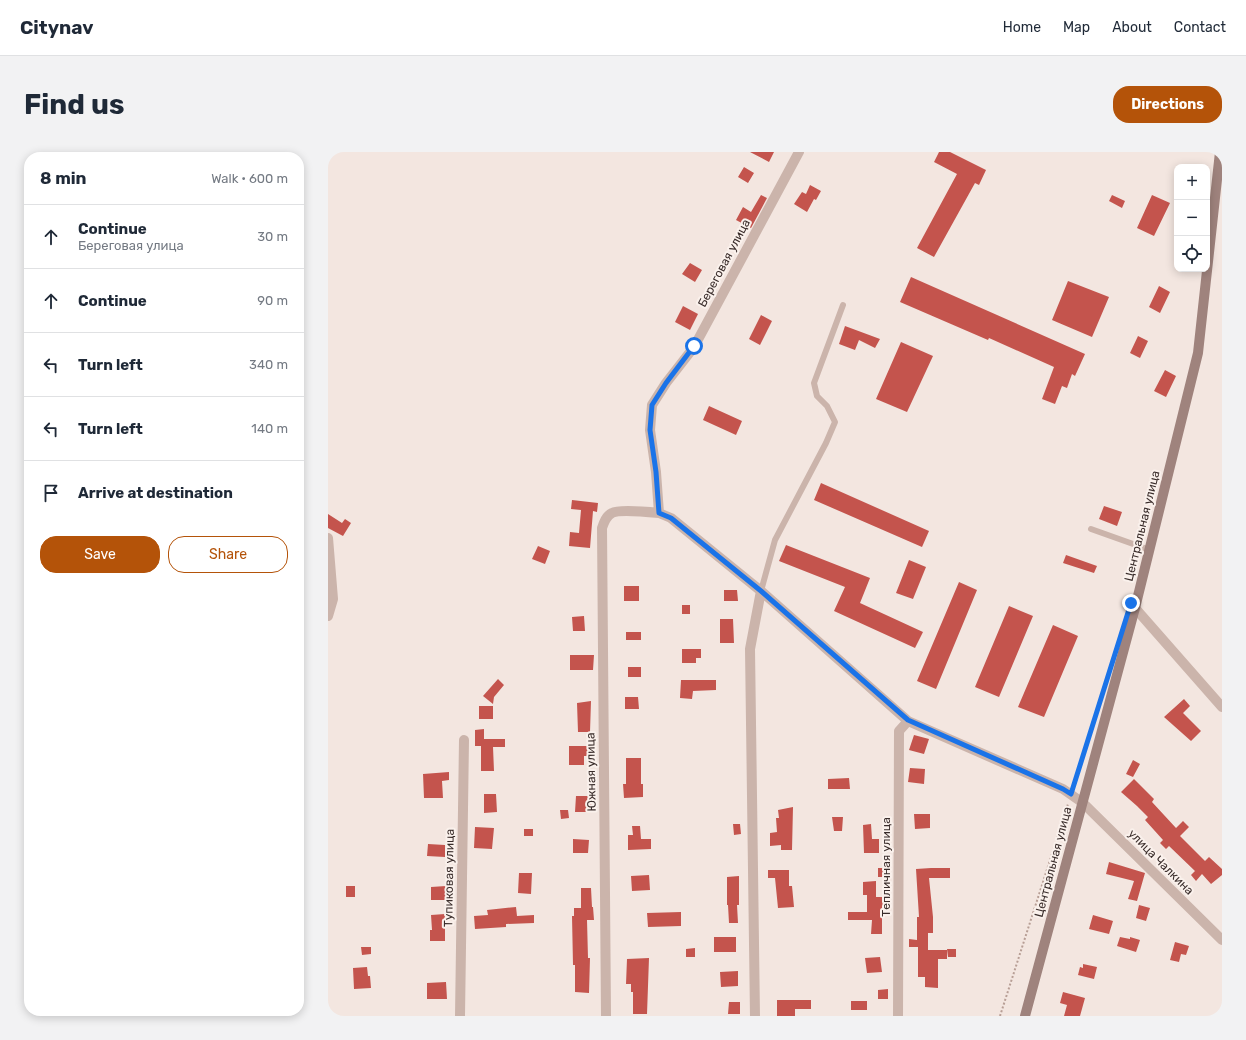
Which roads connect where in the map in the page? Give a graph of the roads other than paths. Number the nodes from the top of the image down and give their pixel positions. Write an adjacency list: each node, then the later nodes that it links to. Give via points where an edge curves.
1 (799, 152): 4 (street, Береговая улица, via 694,346 652,405 650,430)
2 (1220, 152): 7 (street, Центральная улица, via 1198,353)
3 (843, 305): 8 (lane, via 814,383 816,396 827,406 835,422 774,540)
4 (659, 513): 8 (street, улица Чалкина, via 671,518); 17 (street, Южная улица, via 617,511 608,516 602,528)
5 (1091, 529): 7 (lane)
6 (328, 538): 10 (street, via 333,599)
7 (1150, 550): 9 (street, Центральная улица)
8 (761, 591): 12 (street, улица Чалкина); 18 (street, via 750,648)
9 (1135, 608): 11 (street); 14 (street, Центральная улица)
10 (328, 616)
11 (1222, 707)
12 (908, 720): 14 (street, улица Чалкина, via 1063,789); 19 (street, Тепличная улица, via 899,731)
13 (464, 740): 16 (street, Тупиковая улица)
14 (1083, 803): 15 (street, улица Чалкина); 20 (street, Центральная улица)
15 (1222, 940)
16 (460, 1016)
17 (606, 1016)
18 (755, 1016)
19 (898, 1016)
20 (1025, 1016)

